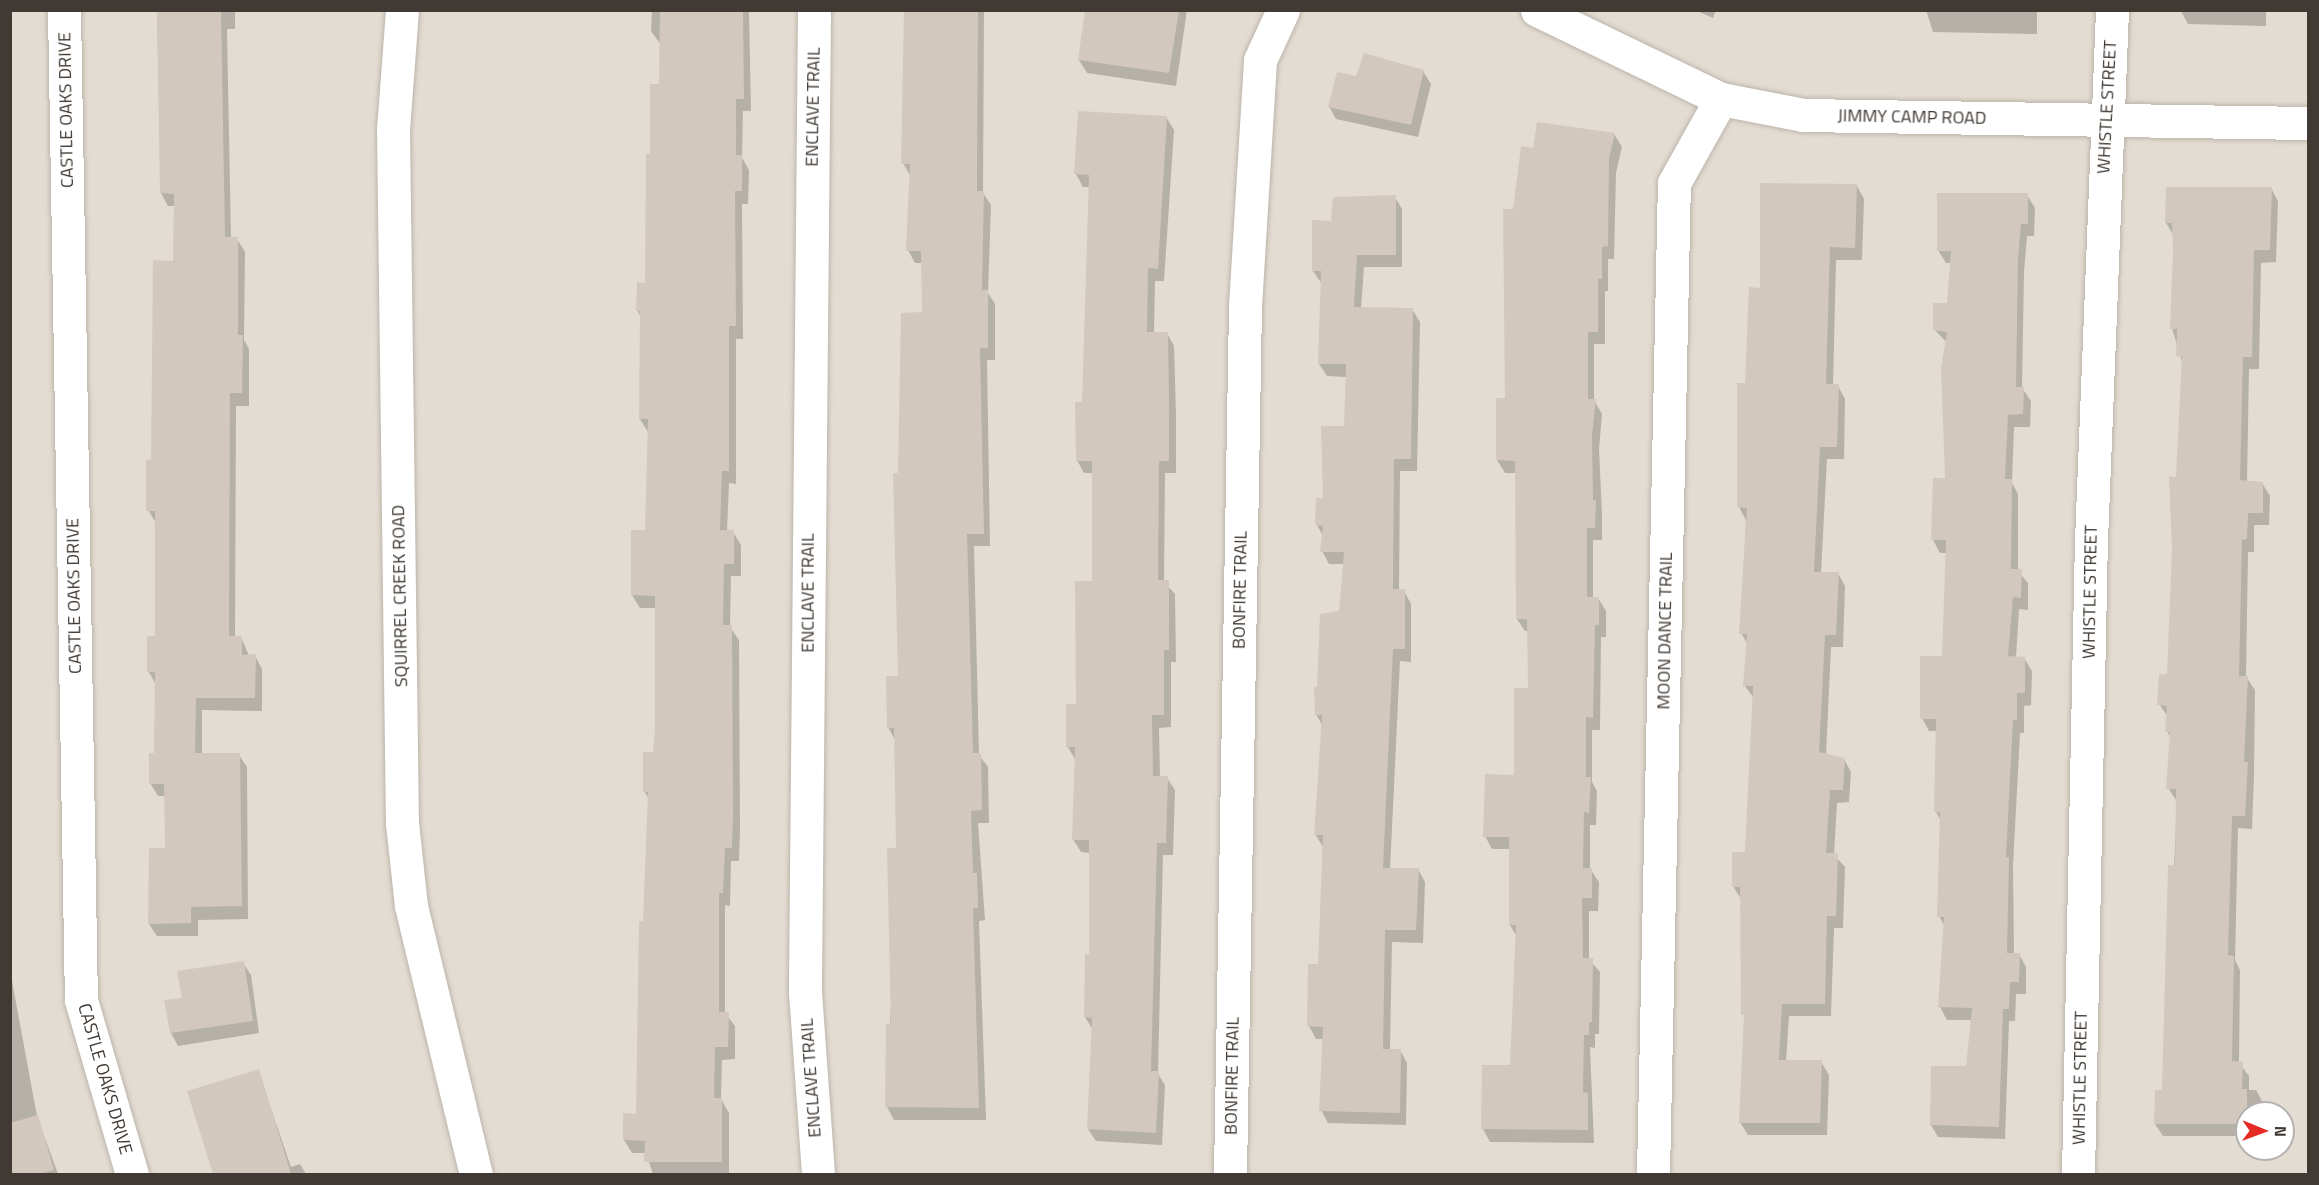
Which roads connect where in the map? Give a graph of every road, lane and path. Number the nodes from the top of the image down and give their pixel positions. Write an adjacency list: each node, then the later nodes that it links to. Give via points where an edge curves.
1 (64, 10): 10 (street, CASTLE OAKS DRIVE, via 81,1000)
2 (402, 10): 11 (street, SQUIRREL CREEK ROAD, via 393,129 402,823 411,906)
3 (813, 10): 12 (street, ENCLAVE TRAIL, via 805,992)
4 (1283, 10): 13 (street, BONFIRE TRAIL, via 1260,60 1245,306)
5 (1537, 10): 7 (street, JIMMY CAMP ROAD)
6 (2112, 10): 8 (street, WHISTLE STREET)
7 (1721, 99): 8 (street, JIMMY CAMP ROAD, via 1803,115); 14 (street, MOON DANCE TRAIL, via 1674,183)
8 (2109, 120): 9 (street, JIMMY CAMP ROAD); 15 (street, WHISTLE STREET, via 2102,196 2092,505)
9 (2308, 123)
10 (132, 1174)
11 (476, 1174)
12 (818, 1174)
13 (1230, 1174)
14 (1653, 1174)
15 (2078, 1174)

